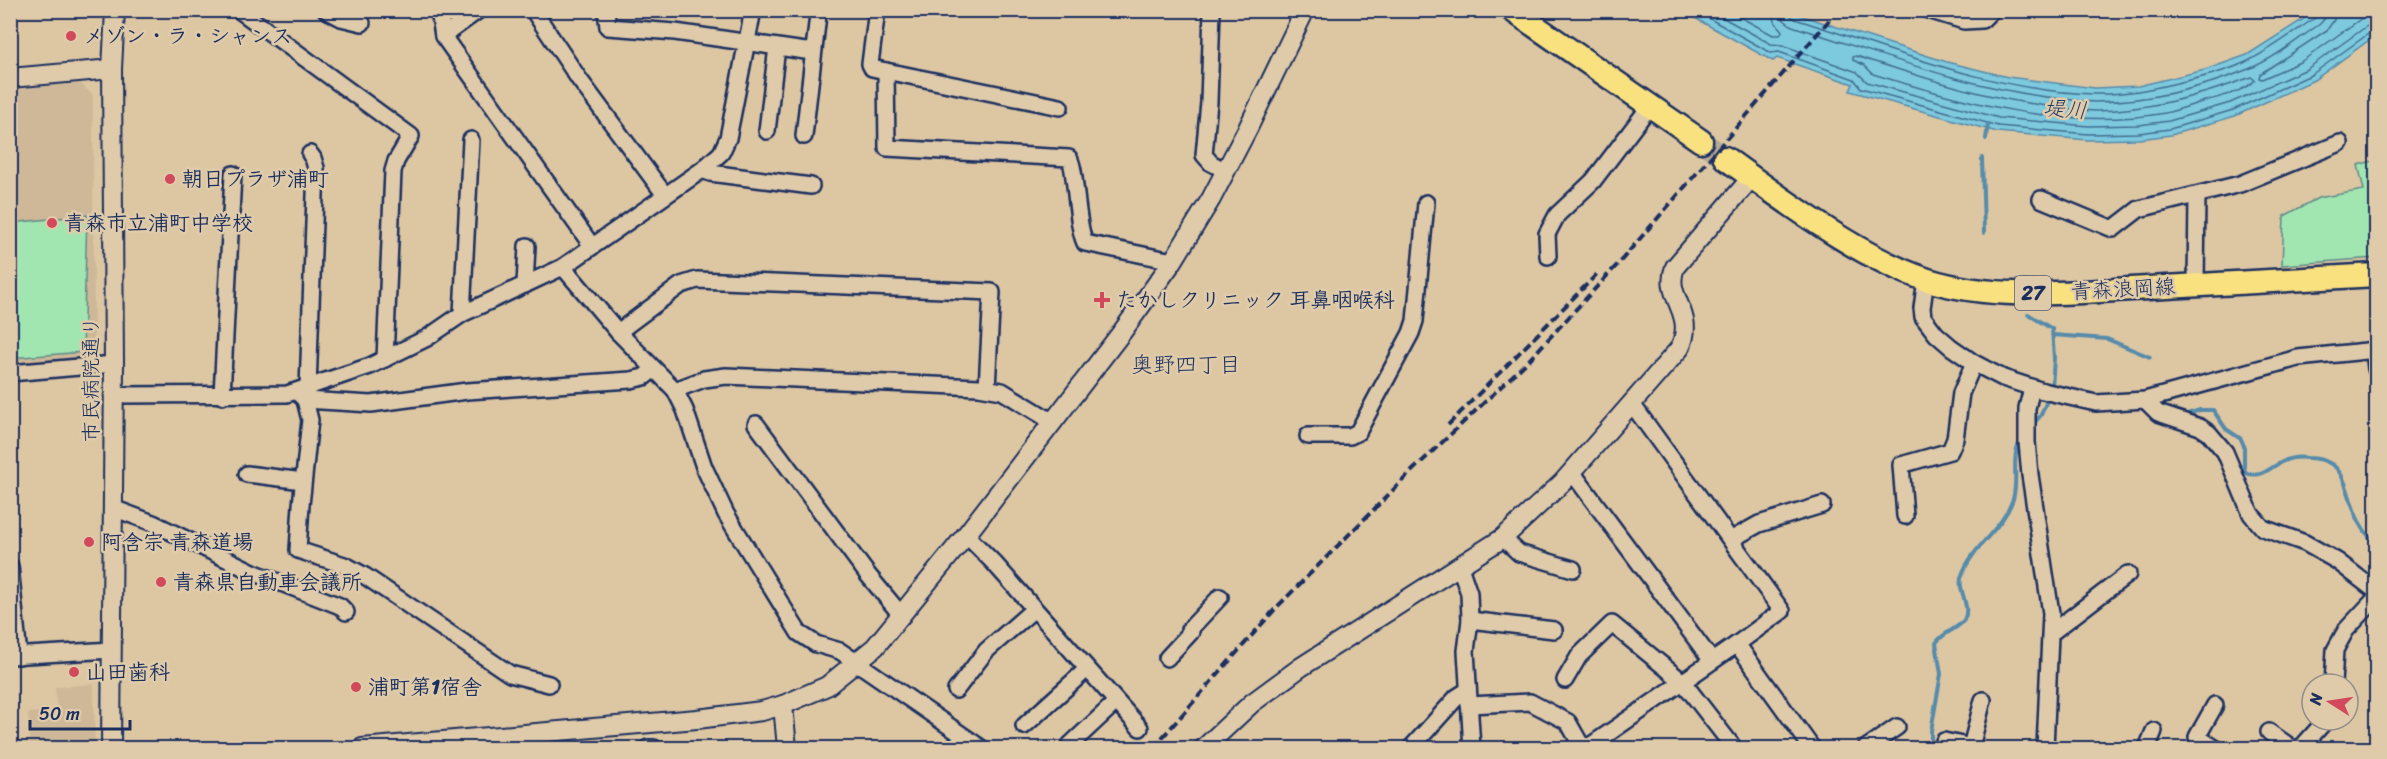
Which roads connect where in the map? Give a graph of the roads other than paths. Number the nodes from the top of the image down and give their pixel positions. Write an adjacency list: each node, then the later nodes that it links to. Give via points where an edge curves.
1 (115, 10): 21 (street, 市民病院通り)
2 (239, 10): 54 (street, via 411,136 393,171)
3 (326, 10): 16 (street)
4 (439, 10): 17 (street)
5 (479, 10): 17 (street)
6 (533, 10): 38 (street)
7 (606, 10): 18 (street, via 608,27)
8 (753, 10): 18 (street)
9 (877, 10): 22 (street, via 870,64)
10 (1212, 10): 34 (street, via 1204,155)
11 (1305, 10): 34 (street)
12 (1512, 10): 24 (main road)
13 (1928, 10): 14 (street, via 1964,21 1982,20)
14 (1992, 10)
15 (818, 15): 20 (street)
16 (362, 23)
17 (443, 36): 43 (street)
18 (746, 41): 19 (street); 33 (street, via 728,138 721,153)
19 (777, 47): 20 (street); 26 (street)
20 (812, 52): 27 (street)
21 (112, 69): 23 (street); 56 (street, 市民病院通り)
22 (886, 71): 25 (street); 45 (street, via 887,148 1069,158 1073,163 1075,197 1085,243)
23 (10, 78)
24 (1650, 105): 29 (main road); 44 (street, via 1593,181 1557,215 1547,234)
25 (1060, 107)
26 (767, 130)
27 (804, 136)
28 (471, 140): 51 (street)
29 (1701, 141)
30 (2340, 142): 39 (street, via 2240,184)
31 (310, 154): 63 (street, via 316,168)
32 (1725, 158): 36 (main road, 青森浪岡線 / 27)
33 (702, 170): 37 (street); 38 (street)
34 (1226, 171): 45 (street)
35 (233, 174): 65 (street)
36 (1752, 177): 48 (main road, 青森浪岡線 / 27, via 1840,237); 67 (street, via 1675,267 1672,281 1684,317 1685,337)
37 (811, 186)
38 (665, 195): 43 (street)
39 (2197, 195): 40 (street, via 2139,209 2113,229); 50 (street)
40 (2041, 200)
41 (1426, 203): 70 (street, via 1411,333 1358,432 1350,436)
42 (527, 246): 49 (street)
43 (592, 246): 46 (street)
44 (1548, 255)
45 (1173, 261): 68 (street)
46 (563, 267): 49 (street); 52 (street)
47 (2376, 275): 50 (main road, 青森浪岡線 / 27)
48 (1926, 279): 50 (main road, 青森浪岡線 / 27, via 1968,289 2027,293); 55 (street, via 1922,308 1928,325)
49 (525, 285): 51 (street)
50 (2196, 285)
51 (462, 314): 54 (street, via 427,338)
52 (618, 332): 58 (street); 60 (street, via 681,285 698,280 993,292)
53 (2375, 350): 57 (street); 66 (street, via 2298,358)
54 (385, 359): 63 (street)
55 (1974, 363): 62 (street, via 2003,378); 76 (street, via 1961,393 1950,451 1901,465)
56 (114, 364): 59 (street); 64 (street, 市民病院通り)
57 (2376, 369)
58 (653, 370): 61 (street); 63 (street, via 631,380 466,391 371,404)
59 (10, 373)
60 (987, 388): 61 (street, via 726,376); 68 (street, via 1002,391)
61 (675, 390): 98 (street, via 726,514 799,633)
62 (2044, 391): 66 (street, via 2108,404); 92 (street, via 2027,408 2027,442)
63 (303, 393): 65 (street); 73 (street, via 310,420)
64 (113, 395): 65 (street); 75 (street, 市民病院通り)
65 (222, 396)
66 (2145, 400): 84 (street, via 2152,410 2209,433 2224,452 2251,514 2263,528 2305,543)
67 (1632, 404): 71 (street); 79 (street)
68 (1053, 422): 77 (street)
69 (756, 424): 89 (street)
70 (1308, 436)
71 (1572, 472): 78 (street); 97 (street)
72 (247, 474): 73 (street)
73 (303, 481): 103 (street, via 298,550 365,576 510,674)
74 (1822, 505): 79 (street, via 1759,524)
75 (112, 508): 88 (street, via 153,523 253,572 340,606); 94 (street, 市民病院通り)
76 (1905, 516)
77 (966, 535): 87 (street); 89 (street)
78 (1503, 538): 81 (street); 82 (street, via 1519,553)
79 (1732, 539): 93 (street, via 1782,611)
80 (10, 566): 95 (street)
81 (1460, 567): 90 (street, via 1469,593); 123 (street, via 1300,667 1252,703)
82 (1573, 569)
83 (2128, 574): 92 (street)
84 (2376, 589)
85 (1220, 597): 96 (street)
86 (2376, 598): 100 (street, via 2346,630 2335,650)
87 (1034, 609): 99 (street); 104 (street, via 986,651)
88 (346, 612)
89 (902, 616): 98 (street)
90 (1470, 620): 91 (street); 105 (street, via 1466,651)
91 (1554, 630)
92 (2051, 633): 130 (street)
93 (1737, 644): 97 (street); 127 (street)
94 (112, 650): 95 (street); 119 (street, 市民病院通り)
95 (15, 656)
96 (1167, 658)
97 (1712, 661): 102 (street)
98 (858, 663): 108 (street, via 827,686); 122 (street)
99 (1087, 669): 107 (street); 110 (street)
100 (2334, 672)
101 (1565, 680): 102 (street, via 1579,656 1612,624)
102 (1683, 682): 105 (street, via 1590,746 1581,745 1568,722 1530,702); 126 (street)
103 (549, 684)
104 (956, 690)
105 (1468, 697): 124 (street, via 1456,697); 125 (street)
106 (1983, 700): 129 (street)
107 (1116, 702): 112 (street); 118 (street)
108 (783, 705): 117 (street, via 697,719); 121 (street)
109 (2215, 705): 132 (street, via 2197,737)
110 (1024, 726)
111 (1897, 726): 128 (street)
112 (1140, 728)
113 (2154, 731): 131 (street)
114 (2269, 732): 133 (street)
115 (2315, 732): 134 (street)
116 (1944, 741): 129 (street)
117 (466, 744): 120 (street)
118 (1070, 745)
119 (111, 748)
120 (362, 748)
121 (787, 748)
122 (981, 748)
123 (1204, 748)
124 (1410, 748)
125 (1472, 748)
126 (1734, 748)
127 (1812, 748)
128 (1866, 748)
129 (1974, 748)
130 (2045, 748)
131 (2147, 748)
132 (2215, 748)
133 (2292, 748)
134 (2301, 748)

